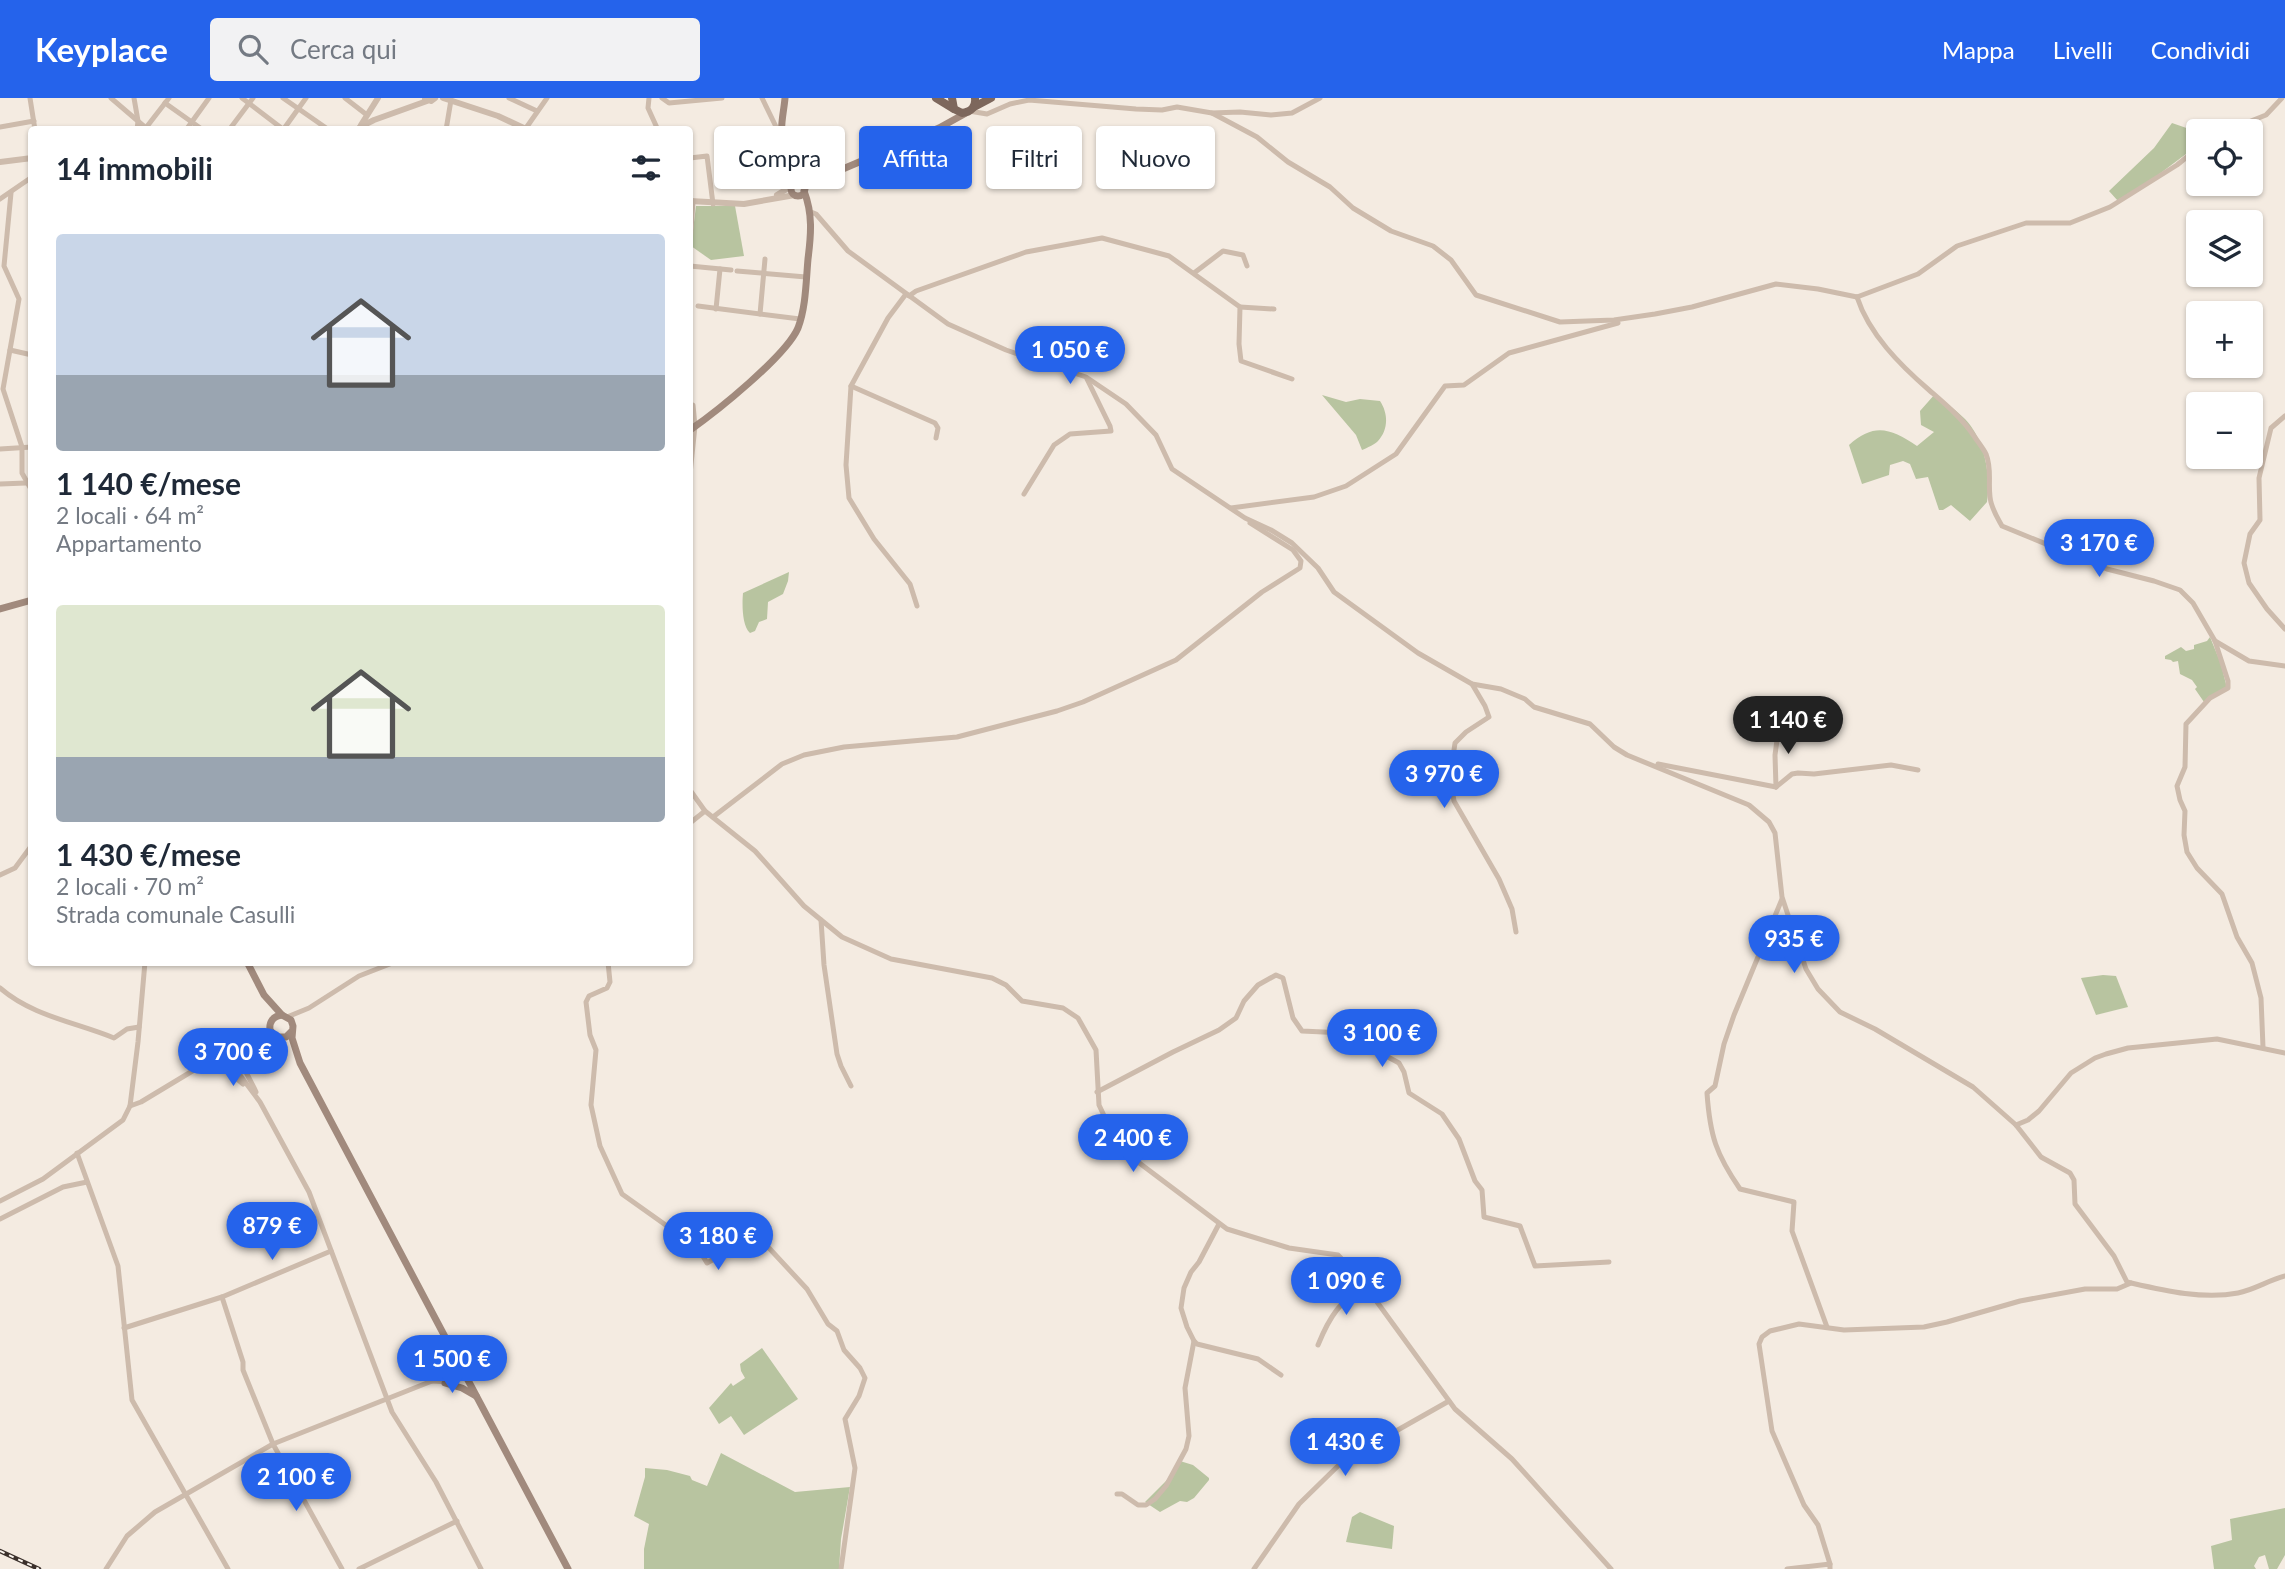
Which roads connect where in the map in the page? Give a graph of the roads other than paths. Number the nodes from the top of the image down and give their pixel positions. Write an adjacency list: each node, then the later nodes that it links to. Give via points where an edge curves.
1 (30, 98): 35 (street)
2 (111, 98): 36 (street)
3 (134, 98): 36 (street)
4 (209, 98): 37 (street)
5 (242, 98): 26 (street)
6 (283, 98): 29 (street)
7 (306, 98): 29 (street)
8 (345, 98): 33 (street)
9 (378, 98): 33 (street)
10 (435, 98): 23 (street)
11 (443, 98): 25 (street)
12 (509, 98): 31 (street)
13 (547, 98): 31 (street)
14 (649, 98): 53 (street)
15 (662, 98): 16 (street, via 669,103)
16 (722, 98)
17 (762, 98): 54 (street)
18 (785, 98): 55 (main road)
19 (936, 98): 28 (main road)
20 (991, 98): 27 (main road)
21 (1320, 98): 32 (street, via 1292,113)
22 (2282, 98): 34 (street)
23 (423, 99): 49 (street)
24 (167, 100): 37 (street); 41 (street)
25 (451, 100): 50 (street); 51 (street)
26 (251, 101): 44 (street); 45 (street)
27 (973, 105): 28 (main road, via 959,112); 30 (street); 30 (street, via 980,114); 57 (main road)
28 (951, 106): 56 (main road, via 947,119)
29 (299, 108): 46 (street); 47 (street)
30 (993, 110): 32 (street, via 1029,100 1136,109 1177,107)
31 (537, 111): 52 (street)
32 (1212, 113): 84 (street, via 1257,136 1391,231 1433,246 1451,260 1476,295 1560,321)
33 (367, 115): 48 (street)
34 (2256, 119)
35 (34, 121): 38 (street); 58 (street)
36 (138, 121): 39 (street); 40 (street)
37 (192, 122): 42 (street); 43 (street)
38 (35, 126)
39 (137, 126)
40 (142, 126)
41 (147, 126)
42 (189, 126)
43 (198, 126)
44 (232, 126)
45 (280, 126)
46 (286, 126)
47 (323, 126)
48 (360, 126)
49 (364, 126)
50 (447, 126)
51 (519, 126)
52 (529, 126)
53 (656, 126)
54 (776, 126)
55 (781, 126)
56 (938, 126)
57 (939, 126)
58 (0, 127)
59 (28, 158): 62 (street)
60 (693, 158): 68 (street, via 707,156)
61 (2186, 158): 78 (street, via 2110,207 2070,223 2026,223 1957,246 1918,274)
62 (0, 162)
63 (28, 180): 65 (street)
64 (798, 189): 68 (street, via 744,204); 69 (main road)
65 (11, 192): 66 (street); 86 (street, via 5,266 19,299)
66 (0, 200)
67 (693, 201): 68 (street)
68 (713, 204)
69 (810, 209): 76 (main road); 77 (street, via 848,251)
70 (765, 259): 75 (street)
71 (1247, 266): 74 (street, via 1243,255 1223,251)
72 (693, 267): 73 (street)
73 (720, 269): 75 (street); 81 (street)
74 (1194, 273): 77 (street, via 1169,256 1101,238 1026,253); 80 (street)
75 (764, 274): 76 (street); 83 (street)
76 (807, 277): 85 (main road)
77 (909, 296): 88 (street, via 948,324); 90 (street, via 906,294 888,318)
78 (1857, 297): 84 (street, via 1776,284); 107 (street, via 1880,339 1956,414 1986,454 1990,498 2002,526 2107,569 2180,590)
79 (698, 306): 81 (street)
80 (1240, 307): 82 (street); 89 (street, via 1241,361)
81 (716, 309): 83 (street)
82 (1274, 309)
83 (760, 314): 85 (street)
84 (1645, 316): 101 (street, via 1509,352 1464,385 1445,386 1395,454 1346,486 1314,497)
85 (800, 319): 92 (main road, via 796,332 770,363)
86 (10, 350): 87 (street); 94 (street, via 3,389)
87 (28, 354)
88 (1086, 377): 100 (street, via 1111,431 1070,434 1054,444); 101 (street, via 1126,404 1156,435 1172,469)
89 (1292, 379)
90 (851, 386): 93 (street, via 935,423); 104 (street, via 846,465 849,498 910,584)
91 (2285, 416): 106 (street, via 2271,428 2259,478 2260,520 2250,534 2244,564 2249,583)
92 (693, 427)
93 (936, 438)
94 (22, 447): 95 (street); 96 (street); 97 (street)
95 (28, 447)
96 (0, 449)
97 (26, 483): 98 (street); 99 (street)
98 (0, 484)
99 (28, 486)
100 (1024, 494)
101 (1231, 508): 102 (street)
102 (1245, 518): 109 (street, via 1293,543 1334,592 1418,653); 116 (street, via 1293,550 1300,568 1262,592 1177,660 1083,702 1011,724 957,737 804,755 782,764)
103 (28, 601): 105 (main road)
104 (916, 606)
105 (0, 609)
106 (2285, 629)
107 (2215, 640): 108 (street, via 2249,661); 135 (street, via 2228,688 2210,698 2186,724 2185,767 2177,786 2185,811 2187,852 2222,894 2255,973)
108 (2285, 666)
109 (1472, 684): 111 (street, via 1501,689 1534,707 1590,724 1614,747); 122 (street, via 1489,717 1455,743 1450,778 1454,801 1513,909)
110 (1779, 725): 113 (street)
111 (1642, 760): 113 (street); 120 (street, via 1760,812 1775,833)
112 (1918, 770): 113 (street, via 1891,765 1792,774)
113 (1776, 787)
114 (693, 794): 115 (street)
115 (705, 811): 116 (street); 117 (street)
116 (713, 817): 121 (street, via 755,851)
117 (693, 821)
118 (28, 850): 119 (street, via 15,868)
119 (0, 875)
120 (1782, 897): 145 (street, via 1806,969 1840,1012 1973,1087); 157 (street, via 1724,1044 1715,1086 1707,1093 1709,1126 1723,1164 1740,1189 1794,1202 1792,1231)
121 (821, 920): 141 (street, via 837,1054); 142 (street, via 842,937 891,959 992,978 1022,1001 1070,1011 1096,1050)
122 (1516, 932)
123 (145, 966): 132 (street)
124 (249, 966): 128 (main road)
125 (385, 966): 129 (street, via 359,976)
126 (608, 966): 181 (street, via 607,988 586,1002 596,1050 591,1104 600,1146 622,1194 698,1248 708,1264 744,1242 769,1248 807,1289 865,1378 845,1419 855,1468)
127 (0, 988): 132 (street, via 63,1022 114,1038)
128 (264, 995): 130 (main road); 131 (main road)
129 (309, 1009): 130 (street); 133 (street)
130 (284, 1016): 131 (main road, via 274,1018); 133 (main road)
131 (270, 1026): 134 (main road); 136 (street, via 263,1040)
132 (139, 1027): 144 (street)
133 (292, 1028): 134 (main road); 140 (main road)
134 (279, 1038): 136 (street); 140 (main road)
135 (2263, 1047): 137 (street); 145 (street, via 2217,1039 2106,1054 2071,1073 2039,1111)
136 (244, 1053): 138 (street); 143 (street, via 243,1066)
137 (2285, 1053)
138 (228, 1059): 139 (street); 143 (street)
139 (215, 1063): 143 (street); 144 (street, via 204,1064)
140 (300, 1063): 161 (main road)
141 (851, 1086)
142 (1097, 1092): 150 (street, via 1108,1124 1130,1153); 152 (street, via 1219,1030 1236,1018 1258,985 1276,975 1283,978 1293,1018 1302,1031 1344,1033 1399,1063 1409,1093 1442,1114 1459,1139 1482,1190 1484,1217 1520,1226 1535,1266)
143 (260, 1101): 151 (street, via 309,1192)
144 (130, 1106): 146 (street, via 123,1119)
145 (2016, 1125): 154 (street, via 2041,1157 2070,1173 2075,1204)
146 (76, 1153): 147 (street); 148 (street, via 43,1179)
147 (87, 1182): 149 (street, via 63,1187); 158 (street, via 118,1266)
148 (0, 1201)
149 (0, 1219)
150 (1219, 1224): 155 (street, via 1289,1248 1338,1255); 159 (street, via 1184,1288 1181,1308)
151 (331, 1251): 156 (street); 168 (street)
152 (1609, 1262)
153 (2285, 1276): 154 (street, via 2238,1293 2162,1290)
154 (2131, 1283): 157 (street, via 2117,1289 2085,1289 2020,1301 1924,1327)
155 (1364, 1284): 160 (street, via 1338,1306); 169 (street)
156 (222, 1297): 158 (street); 170 (street, via 243,1370)
157 (1827, 1327): 174 (street, via 1799,1324 1770,1331 1759,1344 1772,1431 1804,1505 1818,1525)
158 (124, 1328): 171 (street, via 132,1400)
159 (1194, 1340): 164 (street, via 1258,1359); 172 (street, via 1185,1388 1189,1436 1177,1469 1146,1505)
160 (1318, 1345)
161 (452, 1350): 162 (main road); 163 (main road)
162 (463, 1370): 163 (street); 166 (street); 167 (main road)
163 (446, 1371): 165 (street)
164 (1281, 1375)
165 (432, 1381): 166 (street); 168 (street)
166 (445, 1383): 167 (main road)
167 (478, 1397): 180 (main road)
168 (387, 1398): 170 (street); 173 (street)
169 (1449, 1401): 182 (street, via 1343,1461 1299,1504); 183 (street, via 1512,1459)
170 (273, 1444): 171 (street); 177 (street)
171 (187, 1494): 175 (street, via 138,1524); 176 (street)
172 (1117, 1494)
173 (457, 1521): 178 (street); 179 (street)
174 (1830, 1566): 184 (street)
175 (106, 1569)
176 (229, 1569)
177 (342, 1569)
178 (359, 1569)
179 (481, 1569)
180 (568, 1569)
181 (841, 1569)
182 (1254, 1569)
183 (1611, 1569)
184 (1787, 1569)

